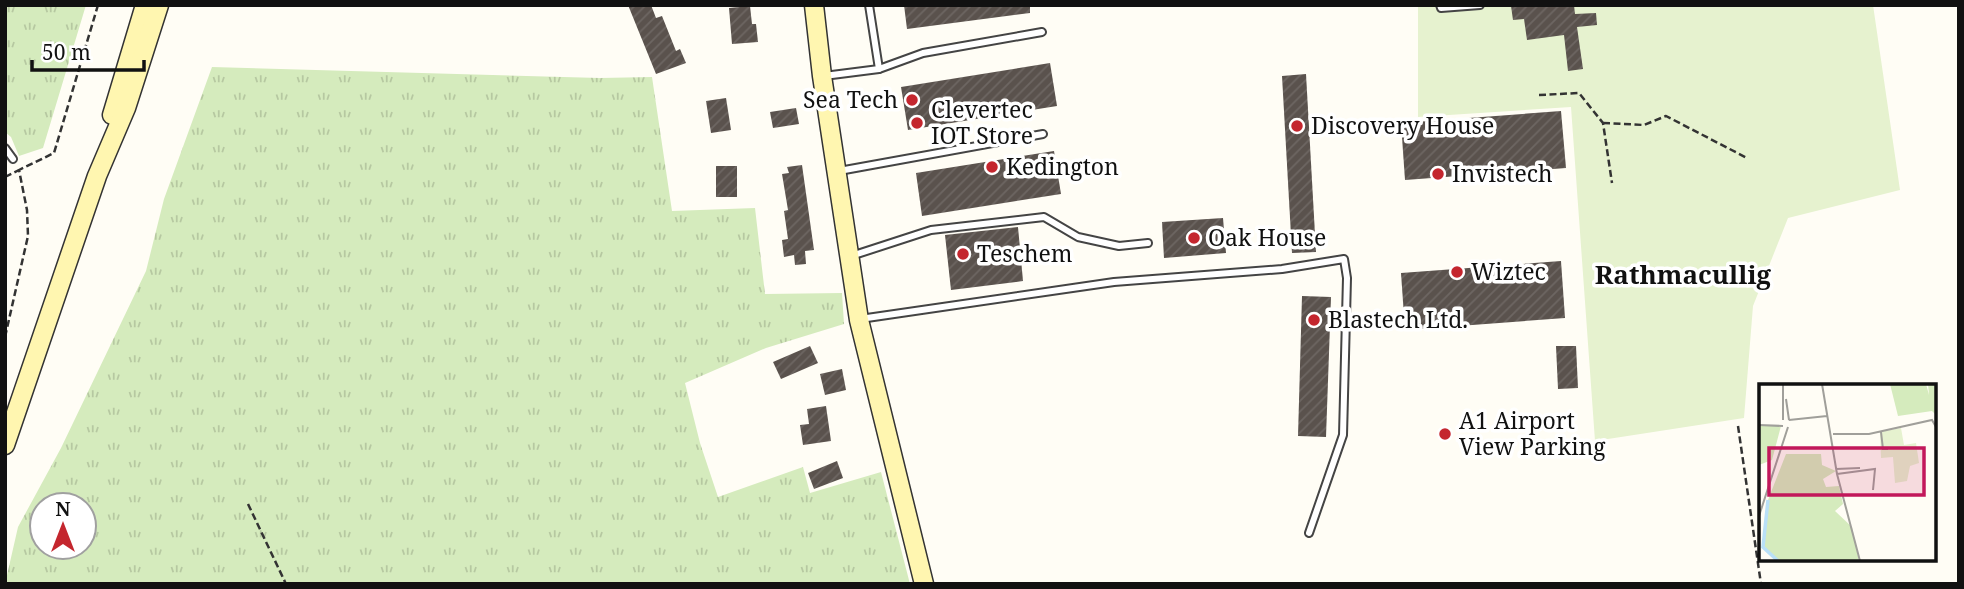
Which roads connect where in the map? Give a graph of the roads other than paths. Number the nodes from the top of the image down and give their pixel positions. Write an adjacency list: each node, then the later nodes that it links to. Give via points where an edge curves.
1 (145, 5): 14 (main road)
2 (159, 5): 14 (main road, via 126,108)
3 (814, 5): 9 (main road)
4 (869, 5): 8 (lane)
5 (1440, 5): 6 (lane)
6 (1480, 5)
7 (1042, 32): 8 (lane, via 923,53)
8 (880, 69): 9 (lane)
9 (822, 76): 13 (main road)
10 (1044, 134): 13 (lane)
11 (5, 148): 12 (lane)
12 (13, 159)
13 (836, 171): 16 (main road)
14 (97, 177): 18 (main road)
15 (1148, 243): 16 (lane, via 1119,246 1078,237 1044,216 931,229)
16 (850, 256): 17 (main road)
17 (859, 320): 19 (lane, via 1114,282 1282,269 1344,259 1343,435); 20 (main road)
18 (5, 445)
19 (1309, 533)
20 (924, 584)

